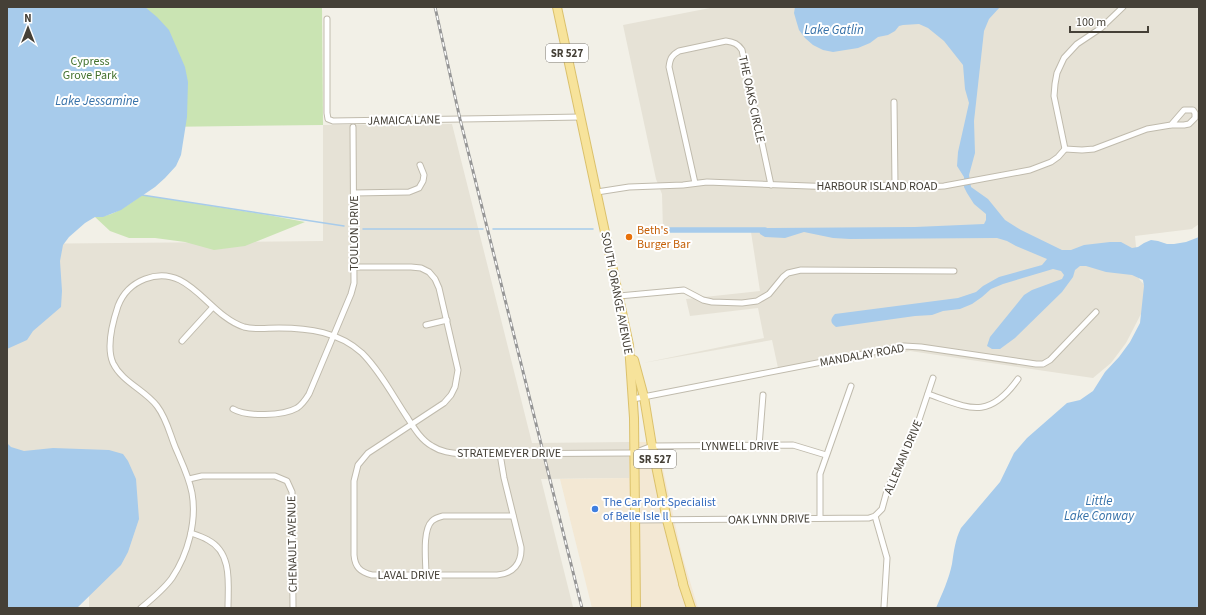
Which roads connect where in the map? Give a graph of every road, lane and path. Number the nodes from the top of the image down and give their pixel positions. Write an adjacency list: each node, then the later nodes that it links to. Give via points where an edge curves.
1 (557, 7): 5 (main road, SOUTH ORANGE AVENUE / SR 527)
2 (1123, 7): 8 (street, via 1101,28 1077,44 1064,58 1057,73 1054,96)
3 (327, 19): 5 (street, JAMAICA LANE, via 327,113 328,119 333,121)
4 (894, 102): 12 (street)
5 (581, 117): 13 (main road, SOUTH ORANGE AVENUE / SR 527)
6 (1171, 125): 6 (street, via 1189,124 1195,118 1195,113 1193,110 1184,110); 8 (street, via 1147,129 1094,149)
7 (353, 127): 14 (street, TOULON DRIVE)
8 (1065, 149): 12 (street, HARBOUR ISLAND ROAD, via 1050,162 1030,170 963,183 925,187)
9 (420, 165): 14 (street, via 424,175 419,188 409,192)
10 (695, 184): 11 (street, HARBOUR ISLAND ROAD, via 707,182); 11 (street, THE OAKS CIRCLE, via 669,66 670,60 673,54 679,51 726,41 733,42 742,50); 13 (street, HARBOUR ISLAND ROAD, via 629,186)
11 (771, 185): 12 (street, HARBOUR ISLAND ROAD)
12 (894, 186)
13 (597, 192): 17 (main road, SOUTH ORANGE AVENUE / SR 527)
14 (354, 193): 15 (street, TOULON DRIVE)
15 (355, 267): 20 (street, via 411,267 429,272 439,288); 22 (street, TOULON DRIVE, via 351,294)
16 (954, 271): 17 (street, via 794,271 783,276 762,299 742,303 703,300 684,290)
17 (619, 296): 24 (main road, SOUTH ORANGE AVENUE / SR 527)
18 (212, 307): 22 (street, STRATEMEYER DRIVE, via 228,319 247,327 308,328); 23 (street); 39 (street, STRATEMEYER DRIVE, via 193,288 178,278 159,275 149,277 132,286 120,300 111,338 113,362 122,374 151,399 164,416)
19 (1096, 312): 30 (street, MANDALAY ROAD, via 1050,360 1043,364 904,346)
20 (447, 320): 21 (street); 33 (street, via 458,370 455,387 444,403)
21 (426, 325)
22 (334, 335): 32 (street, TOULON DRIVE, via 309,394 297,408 271,414 245,414); 33 (street, STRATEMEYER DRIVE, via 361,352 371,363)
23 (182, 340)
24 (629, 344): 30 (main road, SR 527); 31 (main road, SOUTH ORANGE AVENUE / SR 527)
25 (933, 378): 28 (street, ALLEMAN DRIVE)
26 (1018, 379): 28 (street, via 1000,400 984,408 964,406)
27 (851, 386): 38 (street)
28 (928, 394): 40 (street, ALLEMAN DRIVE, via 913,438)
29 (764, 395): 35 (street)
30 (644, 397): 31 (street, MANDALAY ROAD); 34 (main road, SR 527)
31 (632, 399): 36 (main road, SOUTH ORANGE AVENUE / SR 527)
32 (233, 409)
33 (411, 424): 37 (street, STRATEMEYER DRIVE, via 423,440 440,450 462,454); 46 (street, LAVAL DRIVE, via 368,453 358,465 354,481 355,561 364,574)
34 (652, 446): 35 (street, LYNWELL DRIVE); 36 (street); 44 (main road, SR 527)
35 (759, 446): 38 (street, LYNWELL DRIVE, via 793,445)
36 (634, 453): 37 (street, STRATEMEYER DRIVE); 43 (main road, SOUTH ORANGE AVENUE / SR 527)
37 (500, 454): 41 (street, LAVAL DRIVE)
38 (826, 456): 42 (street, via 820,474)
39 (189, 479): 45 (street, STRATEMEYER DRIVE, via 193,506); 50 (street, CHENAULT AVENUE, via 202,476 275,476 287,481 292,492)
40 (877, 515): 42 (street, OAK LYNN DRIVE, via 869,518); 48 (street, via 887,558)
41 (513, 516): 46 (street, via 444,516 431,521 427,530); 46 (street, LAVAL DRIVE, via 522,554 510,572 498,575)
42 (820, 518): 44 (street, OAK LYNN DRIVE)
43 (635, 520): 44 (street, OAK LYNN DRIVE); 51 (main road, SOUTH ORANGE AVENUE / SR 527)
44 (667, 520): 52 (main road, SR 527)
45 (191, 533): 47 (street, STRATEMEYER DRIVE, via 179,565 171,578); 49 (street, via 209,540 223,554 227,564)
46 (426, 575)
47 (144, 607)
48 (884, 607)
49 (228, 608)
50 (293, 608)
51 (636, 608)
52 (691, 608)

